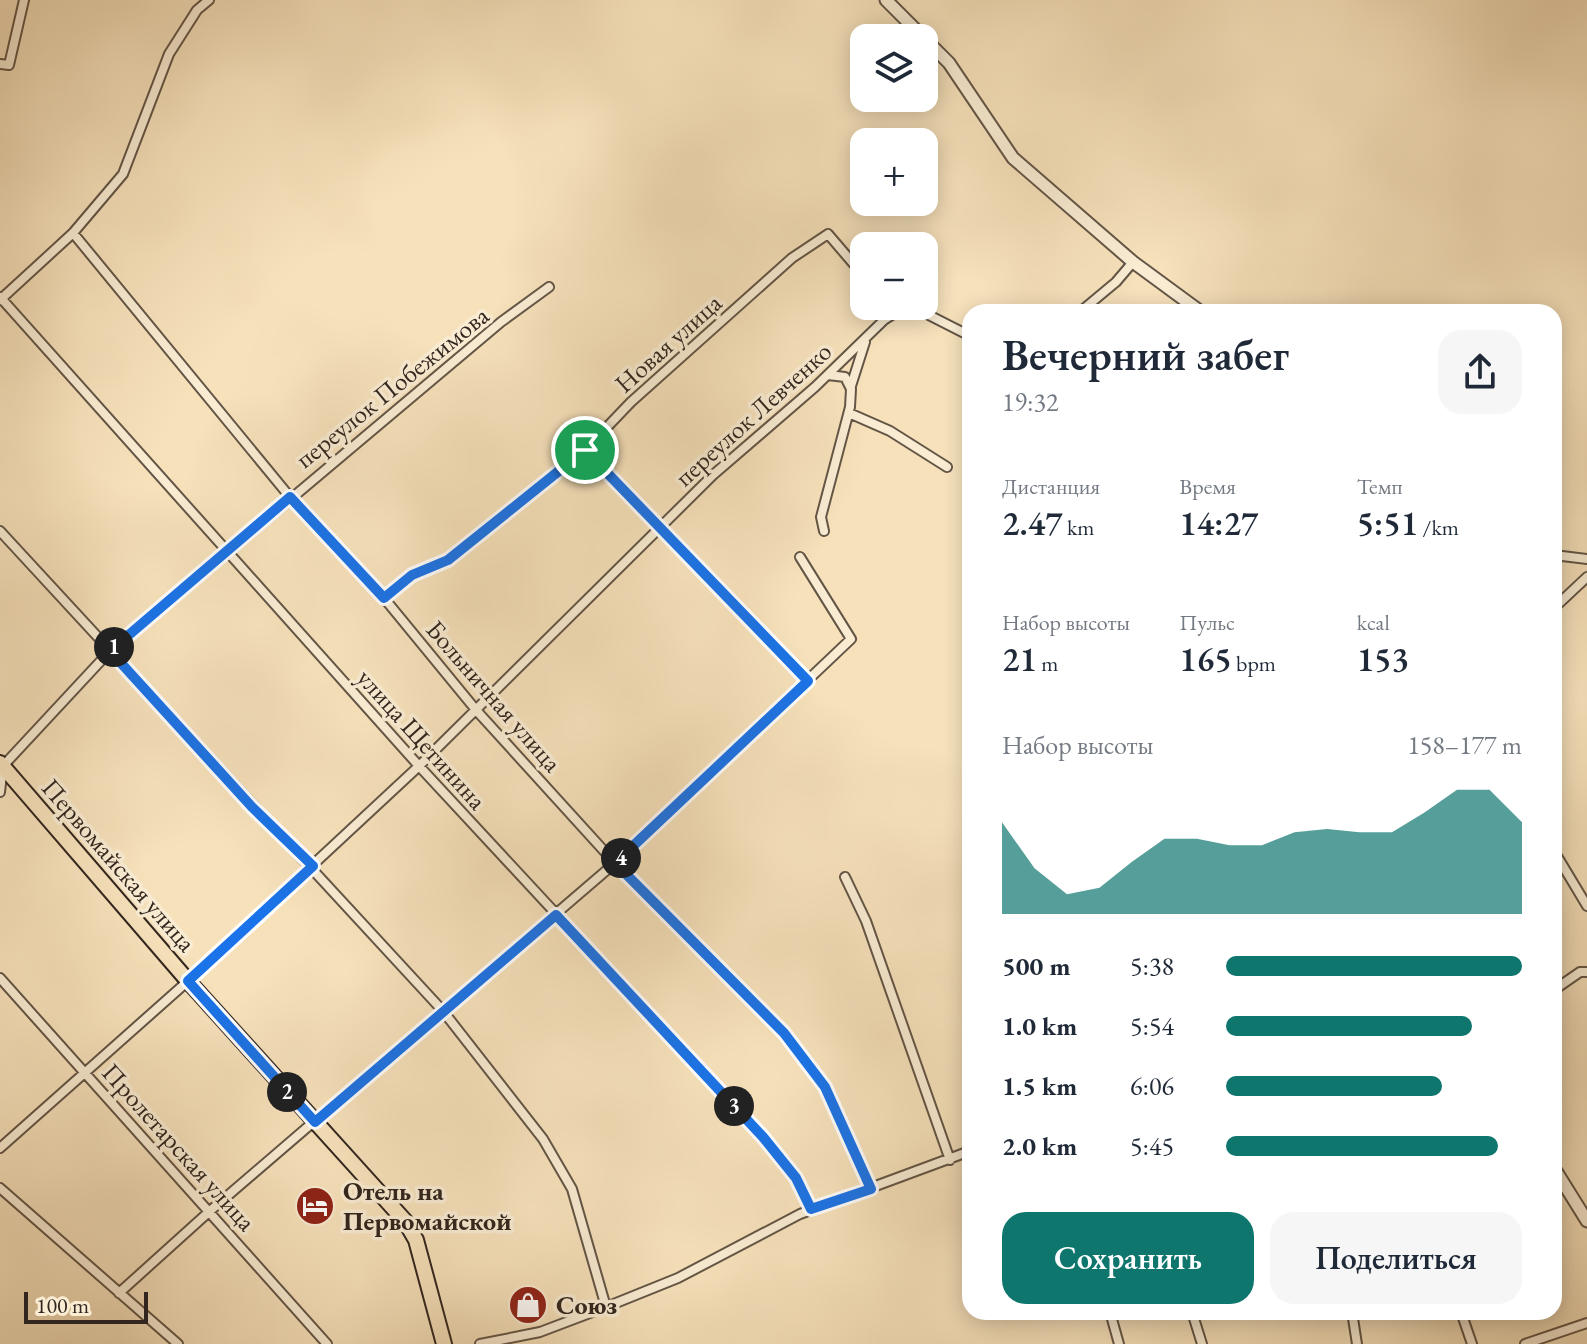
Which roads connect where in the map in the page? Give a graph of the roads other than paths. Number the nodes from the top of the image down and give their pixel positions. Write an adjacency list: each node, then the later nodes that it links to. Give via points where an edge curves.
1 (24, 0): 4 (street, via 9,65)
2 (209, 0): 5 (street, via 169,54 123,174)
3 (886, 0): 7 (street, via 949,63 1013,158)
4 (0, 64)
5 (73, 233): 9 (street); 21 (street, Больничная улица)
6 (850, 260): 19 (street, Новая улица, via 828,234 792,258)
7 (1133, 262): 10 (street); 11 (street)
8 (549, 287): 21 (street, переулок Побежимова)
9 (0, 298): 25 (street, улица Щетинина)
10 (1090, 304)
11 (1190, 304)
12 (890, 320): 15 (street, переулок Левченко)
13 (937, 320): 14 (street)
14 (962, 332)
15 (867, 338): 16 (street, переулок Левченко); 17 (street)
16 (827, 375): 17 (street, via 845,377); 22 (street, переулок Левченко)
17 (851, 389): 18 (street)
18 (849, 413): 20 (street, via 890,431); 24 (street, via 823,503)
19 (585, 450): 22 (street); 30 (street, Новая улица, via 448,560 412,575)
20 (947, 467)
21 (290, 497): 25 (street, переулок Побежимова); 30 (street, Больничная улица)
22 (660, 526): 33 (street); 34 (street, переулок Левченко)
23 (0, 531): 32 (street)
24 (824, 531)
25 (227, 554): 32 (street, переулок Побежимова); 36 (street, улица Щетинина)
26 (1562, 556): 28 (street)
27 (800, 557): 33 (street, via 851,639)
28 (1587, 559)
29 (1587, 577): 31 (street)
30 (384, 598): 34 (street, Больничная улица)
31 (1562, 600)
32 (110, 651): 35 (street, переулок Побежимова); 40 (street)
33 (808, 681): 38 (street)
34 (476, 710): 36 (street, переулок Левченко); 38 (street, Больничная улица)
35 (1, 765): 37 (street); 46 (main road, Первомайская улица)
36 (419, 766): 40 (street, переулок Левченко); 43 (street, улица Щетинина)
37 (0, 792)
38 (615, 863): 43 (street); 56 (street, Больничная улица, via 784,1033 825,1087)
39 (1562, 864): 42 (street)
40 (313, 866): 46 (street, переулок Левченко); 48 (street)
41 (845, 877): 53 (street, via 866,921)
42 (1587, 906)
43 (556, 915): 48 (street); 57 (street, улица Щетинина, via 763,1137 796,1178)
44 (1587, 972): 47 (street)
45 (0, 978): 49 (street, Пролетарская улица)
46 (188, 981): 49 (street, переулок Левченко); 50 (main road, Первомайская улица)
47 (1562, 984)
48 (443, 1011): 50 (street); 61 (street, via 543,1139 572,1189)
49 (85, 1073): 51 (street, переулок Левченко); 58 (street, Пролетарская улица)
50 (315, 1122): 58 (street); 69 (main road, Первомайская улица, via 405,1221 416,1240)
51 (0, 1148)
52 (962, 1155): 53 (street)
53 (950, 1160): 56 (street)
54 (1562, 1180): 59 (street)
55 (0, 1188): 60 (street)
56 (871, 1189): 57 (street)
57 (811, 1209): 61 (street, via 678,1278)
58 (211, 1210): 60 (street); 68 (street, Пролетарская улица)
59 (1586, 1218)
60 (119, 1293): 67 (street)
61 (606, 1307): 70 (street, via 540,1332)
62 (1112, 1320): 71 (street)
63 (1194, 1320): 72 (street)
64 (1353, 1320): 73 (street)
65 (1464, 1320): 74 (street)
66 (1587, 1323): 75 (street)
67 (178, 1344)
68 (327, 1344)
69 (444, 1344)
70 (480, 1344)
71 (1119, 1344)
72 (1202, 1344)
73 (1357, 1344)
74 (1472, 1344)
75 (1525, 1344)

